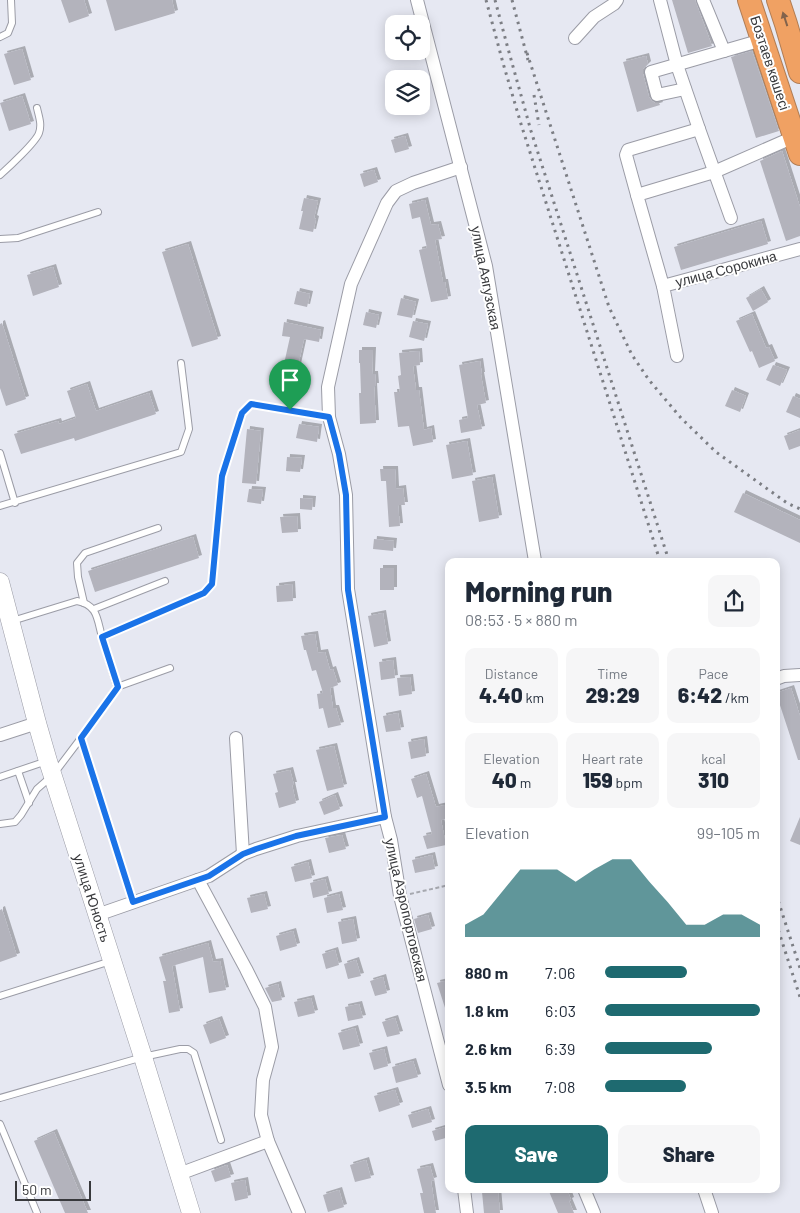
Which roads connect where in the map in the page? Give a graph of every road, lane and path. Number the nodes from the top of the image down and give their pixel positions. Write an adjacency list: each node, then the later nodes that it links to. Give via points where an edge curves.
1 (11, 0): 8 (lane, via 12,23 8,33)
2 (418, 0): 18 (street, улица Аягузская)
3 (617, 0): 9 (street, via 594,17)
4 (660, 0): 12 (street)
5 (703, 0): 11 (street)
6 (749, 0): 10 (highway, Бозтаев көшесі)
7 (778, 0): 13 (highway, Бозтаев көшесі, one-way to 7)
8 (0, 37)
9 (575, 38)
10 (762, 40): 11 (street); 17 (highway, Бозтаев көшесі)
11 (724, 51): 12 (street)
12 (677, 65): 14 (street); 14 (street, via 650,72 657,95)
13 (800, 72)
14 (685, 89): 16 (street)
15 (37, 108): 20 (lane, via 41,122 39,134)
16 (699, 129): 19 (street); 21 (street, via 628,150 626,155)
17 (797, 145): 19 (street)
18 (461, 167): 29 (street, улица Аэропортовская, via 396,191 386,203 348,293 328,387); 34 (street, улица Аягузская, via 486,266)
19 (714, 172): 21 (street); 23 (street)
20 (0, 174)
21 (637, 194): 26 (street)
22 (98, 212): 24 (lane, via 18,238)
23 (731, 218)
24 (0, 239)
25 (800, 249): 26 (street, улица Сорокина)
26 (663, 286): 27 (street, улица Сорокина)
27 (677, 356)
28 (181, 363): 31 (lane, via 189,429 181,452)
29 (329, 417): 40 (lane, via 251,404 242,413 222,476 212,584 204,593); 53 (street, улица Аэропортовская, via 346,495 348,590)
30 (0, 454): 31 (lane)
31 (14, 503): 32 (lane)
32 (0, 506)
33 (158, 528): 37 (lane, via 85,553 77,563)
34 (535, 558)
35 (165, 581): 38 (lane)
36 (0, 582): 39 (street, улица Юность)
37 (84, 603): 38 (lane); 39 (lane, via 77,601)
38 (94, 610): 40 (lane)
39 (11, 621): 45 (street, улица Юность)
40 (102, 637): 44 (lane)
41 (170, 668): 44 (lane)
42 (800, 674): 43 (street)
43 (780, 678)
44 (118, 687): 47 (lane)
45 (37, 723): 46 (street); 49 (street, улица Юность)
46 (0, 735)
47 (81, 738): 49 (lane); 59 (lane)
48 (236, 738): 55 (street)
49 (51, 768): 50 (lane); 52 (lane); 60 (street, улица Юность)
50 (18, 771): 51 (lane); 52 (lane)
51 (0, 777)
52 (29, 803): 54 (lane, via 15,822)
53 (385, 817): 55 (street, via 296,836); 58 (street, улица Аэропортовская)
54 (0, 824)
55 (243, 854): 56 (street)
56 (198, 880): 59 (street); 68 (street, via 265,1007 272,1047 263,1080 260,1115)
57 (445, 886): 58 (path)
58 (400, 896): 64 (street, улица Аэропортовская)
59 (133, 902): 60 (street)
60 (98, 915): 61 (street, улица Юность)
61 (112, 961): 62 (lane); 63 (street, улица Юность)
62 (0, 996)
63 (144, 1057): 65 (lane); 67 (lane, via 180,1049 194,1053); 69 (street, улица Юность)
64 (445, 1070)
65 (0, 1098)
66 (0, 1124): 73 (lane)
67 (221, 1140)
68 (268, 1141): 69 (street); 75 (street)
69 (179, 1174): 74 (street, улица Юность)
70 (464, 1193): 76 (street)
71 (586, 1193): 77 (street)
72 (705, 1193): 78 (street)
73 (37, 1213)
74 (191, 1213)
75 (299, 1213)
76 (466, 1213)
77 (594, 1213)
78 (712, 1213)

